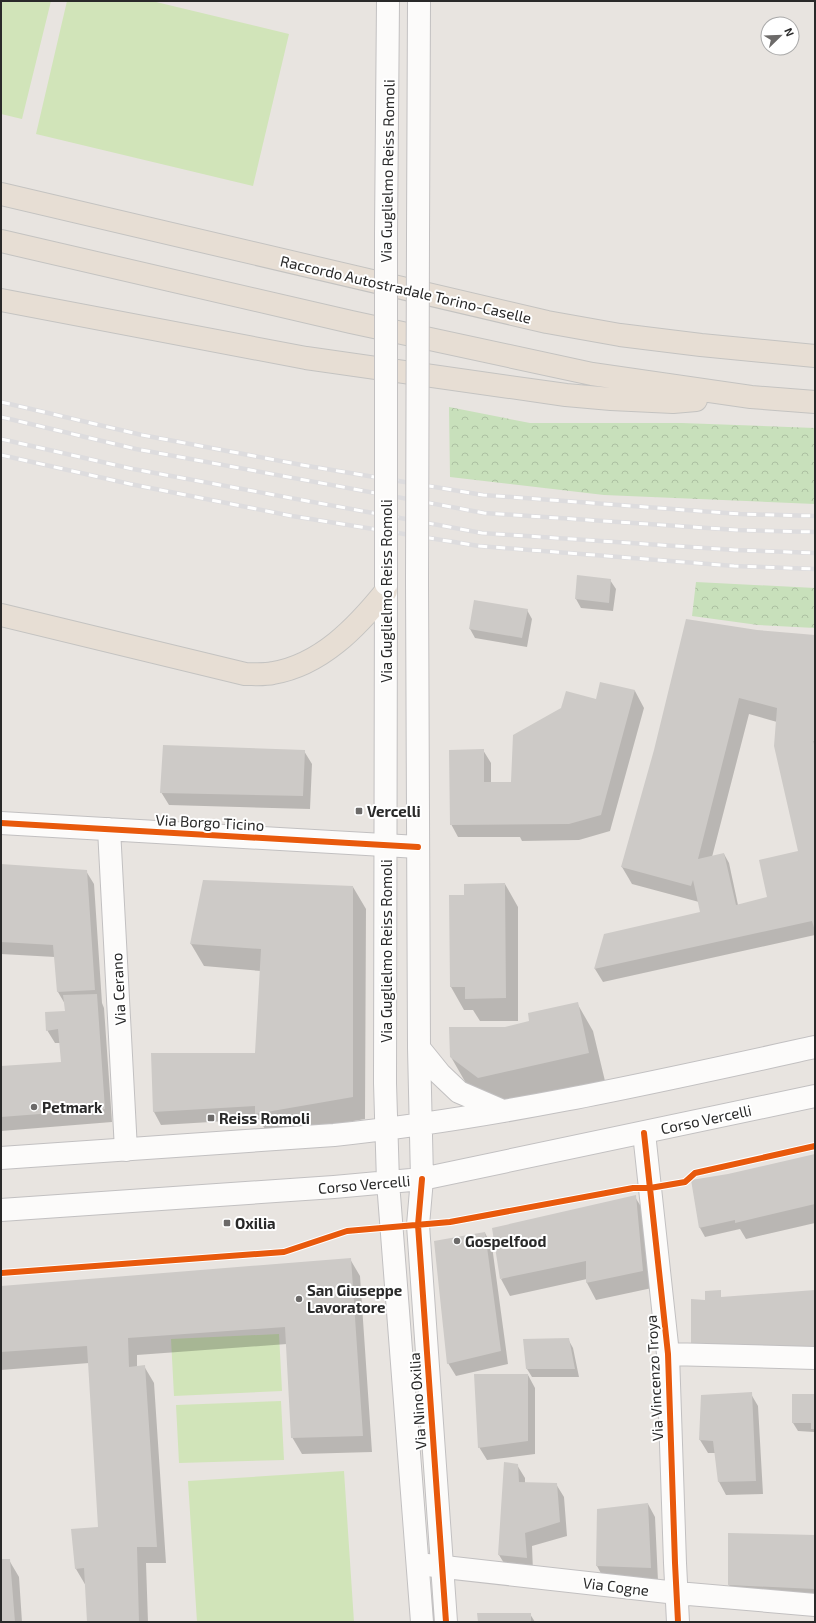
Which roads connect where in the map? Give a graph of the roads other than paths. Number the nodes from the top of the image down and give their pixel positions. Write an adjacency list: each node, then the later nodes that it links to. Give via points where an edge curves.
1 (388, 1): 9 (main road, Via Guglielmo Reiss Romoli, bridge)
2 (419, 1): 14 (main road, Via Guglielmo Reiss Romoli, bridge)
3 (1, 194): 6 (highway, Raccordo Autostradale Torino-Caselle, via 547,322 671,342)
4 (1, 241): 7 (highway, via 351,322 592,374)
5 (1, 300): 7 (highway, via 306,358 566,395 673,402)
6 (815, 356)
7 (751, 397): 8 (highway)
8 (815, 402)
9 (386, 588): 10 (highway, via 364,619 338,641 299,666 272,674 245,674); 13 (main road, Via Guglielmo Reiss Romoli)
10 (1, 615)
11 (1, 823): 12 (main road, Via Borgo Ticino)
12 (109, 829): 13 (main road, Via Borgo Ticino); 22 (main road, Via Cerano)
13 (386, 845): 14 (main road, Via Borgo Ticino); 20 (main road, Via Guglielmo Reiss Romoli)
14 (418, 847): 16 (main road, Via Guglielmo Reiss Romoli)
15 (815, 1047): 18 (main road, via 631,1088)
16 (419, 1048): 18 (main road, via 459,1092); 19 (main road, Via Guglielmo Reiss Romoli)
17 (815, 1096): 21 (main road, Corso Vercelli)
18 (503, 1111): 19 (main road)
19 (420, 1125): 20 (main road); 24 (main road, Via Guglielmo Reiss Romoli)
20 (386, 1130): 22 (main road); 25 (main road, Via Guglielmo Reiss Romoli)
21 (644, 1133): 24 (main road, Corso Vercelli); 27 (main road, Via Vincenzo Troya)
22 (126, 1150): 23 (main road)
23 (1, 1158)
24 (422, 1179): 25 (main road, Corso Vercelli); 30 (main road, Via Nino Oxilia, via 418,1225)
25 (388, 1182): 26 (main road, Corso Vercelli); 29 (main road, Via Nino Oxilia)
26 (1, 1210)
27 (668, 1354): 28 (main road); 31 (main road, Via Vincenzo Troya)
28 (815, 1358)
29 (418, 1564): 30 (main road, Via Cogne); 33 (main road, Via Nino Oxilia)
30 (442, 1567): 31 (main road, Via Cogne); 34 (main road, Via Nino Oxilia)
31 (677, 1593): 32 (main road, Via Cogne); 35 (main road, Via Vincenzo Troya)
32 (815, 1605)
33 (422, 1622)
34 (446, 1622)
35 (678, 1622)

